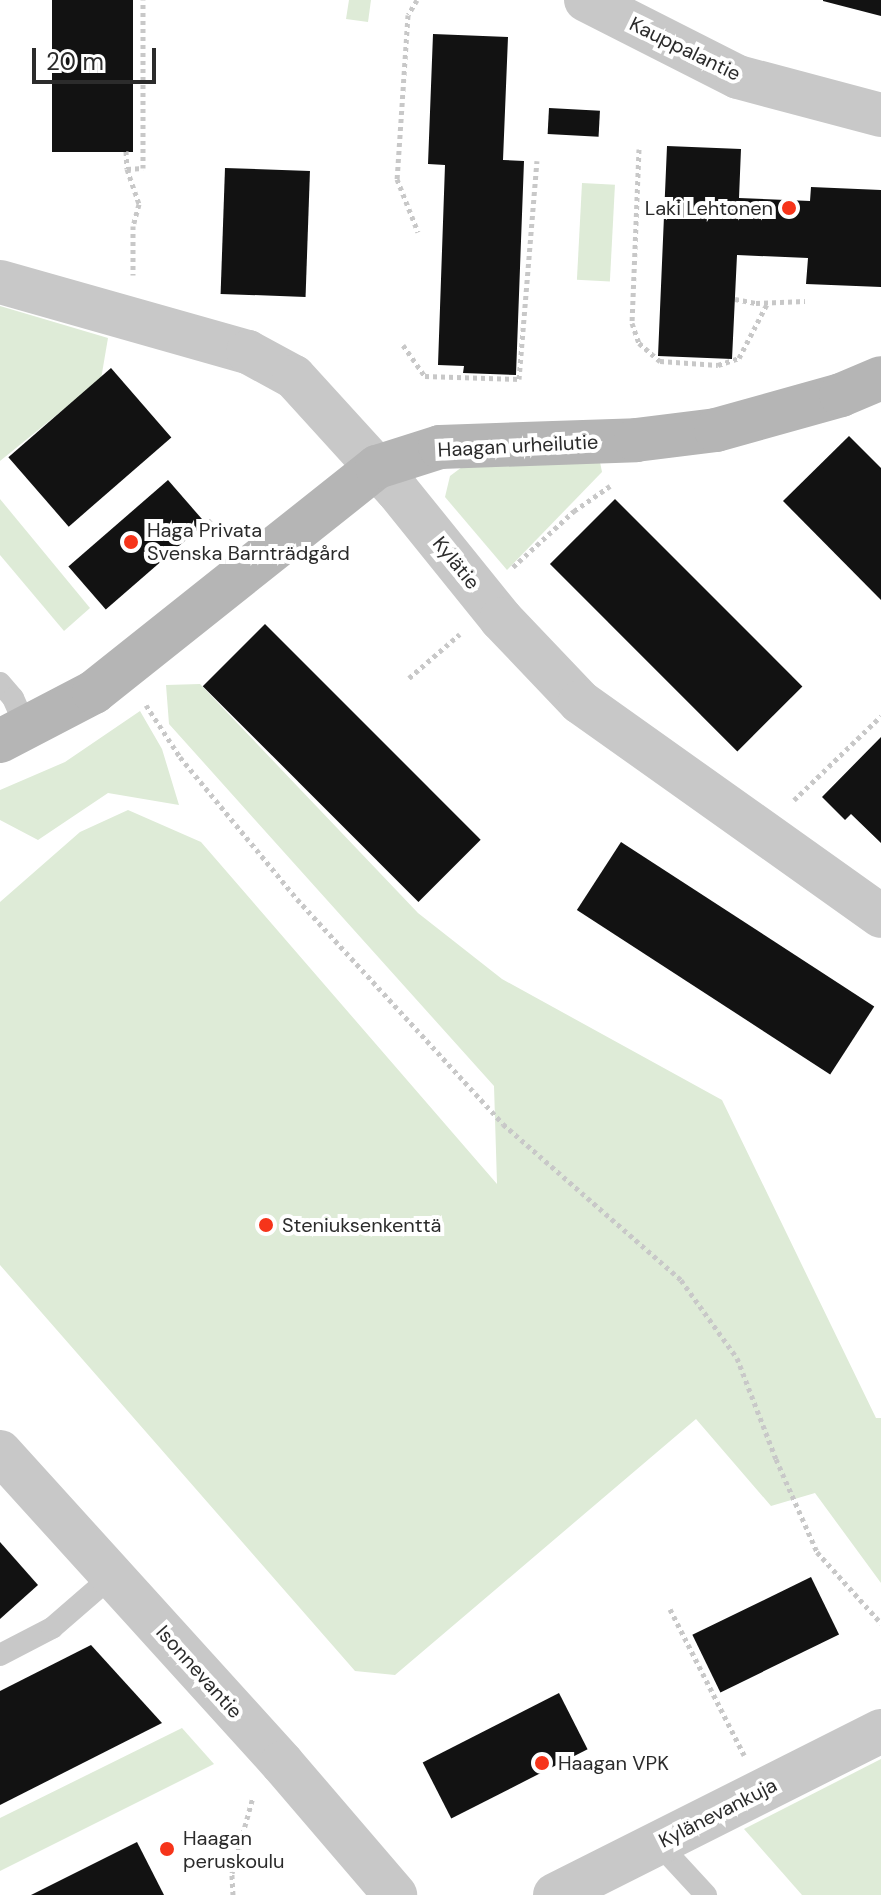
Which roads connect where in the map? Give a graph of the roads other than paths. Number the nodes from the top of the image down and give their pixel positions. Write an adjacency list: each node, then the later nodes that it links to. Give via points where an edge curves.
1 (586, 0): 2 (street, Kauppalantie, via 738,77)
2 (881, 115)
3 (0, 282): 5 (street, Kylätie, via 248,352 294,377)
4 (881, 378): 5 (street, Haagan urheilutie, via 841,395 716,430 636,440 440,447)
5 (377, 467): 7 (street, Haagan urheilutie, via 94,692); 8 (street, Kylätie, via 501,619 580,702)
6 (0, 683): 7 (lane, via 13,698)
7 (13, 736)
8 (881, 916)
9 (0, 1452): 10 (street, Isonnevantie)
10 (112, 1576): 11 (lane, via 52,1628); 14 (street, Isonnevantie)
11 (0, 1655)
12 (881, 1731): 13 (street, Kylänevankuja)
13 (658, 1843): 15 (street, Kylänevankuja); 16 (lane)
14 (395, 1895)
15 (555, 1895)
16 (706, 1895)

